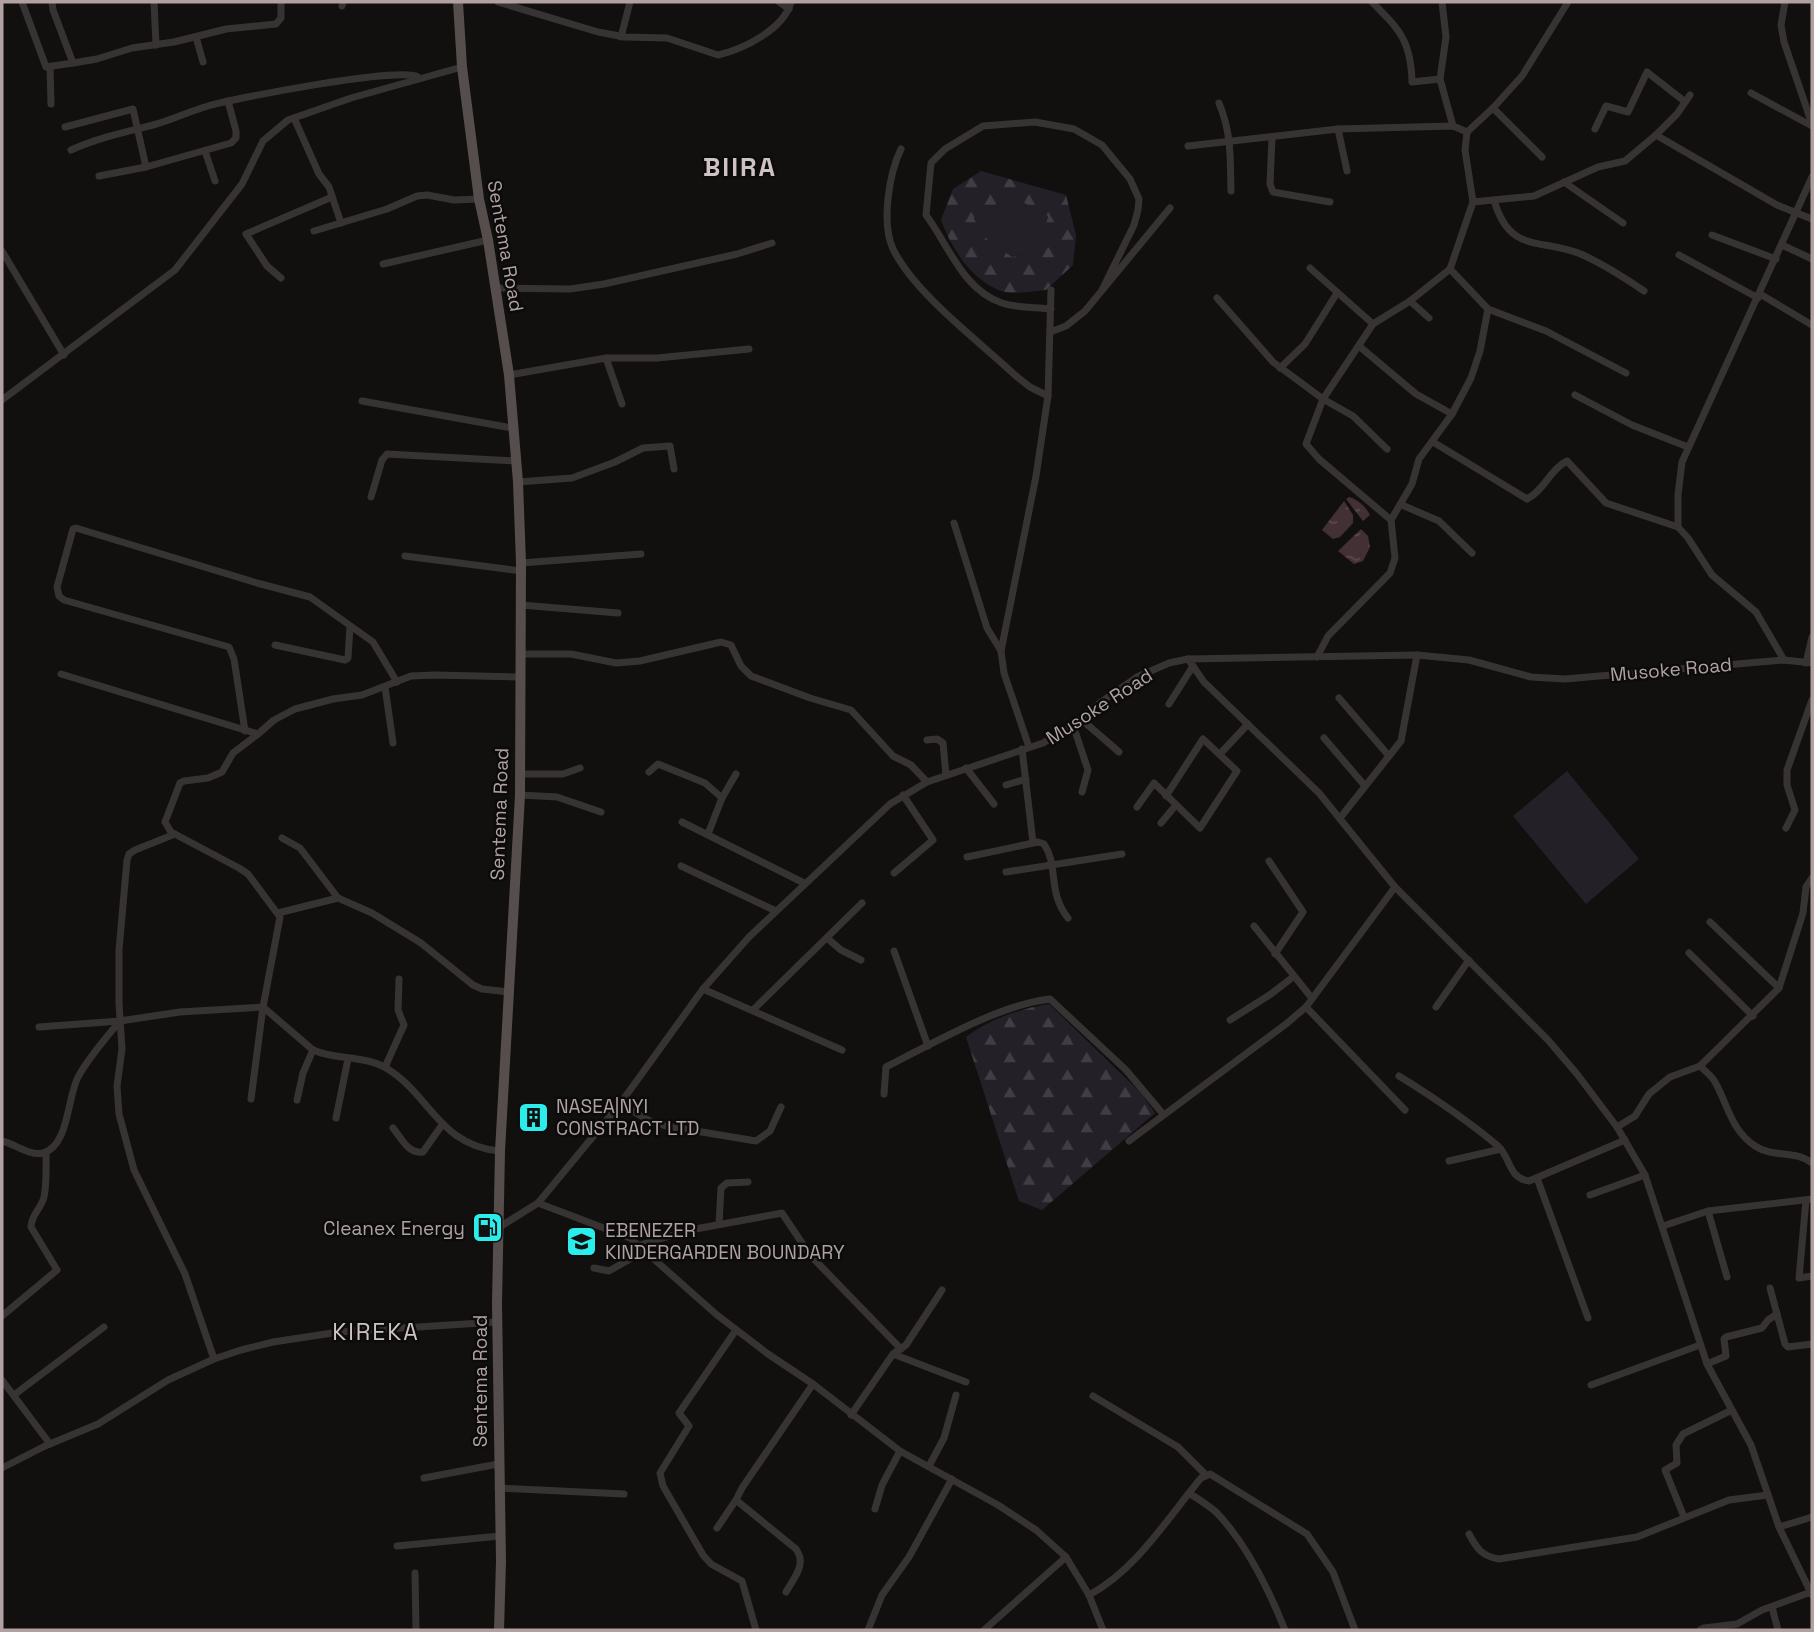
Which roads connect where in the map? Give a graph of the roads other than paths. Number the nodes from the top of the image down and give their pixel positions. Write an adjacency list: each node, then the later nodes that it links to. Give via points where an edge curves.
1 (22, 2): 19 (street, via 46,67)
2 (52, 2): 18 (street)
3 (154, 2): 16 (street)
4 (281, 2): 14 (street, via 278,23)
5 (458, 2): 20 (main road, Sentema Road)
6 (498, 2): 15 (street)
7 (630, 2): 15 (street)
8 (779, 2): 13 (street)
9 (1373, 2): 22 (street, via 1391,21 1411,55 1412,82)
10 (1442, 2): 22 (street, via 1447,37)
11 (1568, 2): 27 (street, via 1522,76)
12 (1785, 2): 29 (street, via 1784,42)
13 (790, 5): 15 (street, via 784,18 765,33 718,55 667,38)
14 (196, 37): 16 (street); 17 (street)
15 (621, 37)
16 (156, 45): 18 (street)
17 (203, 62)
18 (73, 63): 19 (street)
19 (50, 67): 26 (street)
20 (462, 67): 21 (street); 52 (main road, Sentema Road)
21 (418, 77): 24 (street, via 359,78); 28 (street)
22 (1440, 79): 30 (street)
23 (1751, 93): 29 (street)
24 (228, 101): 32 (street); 42 (street, via 236,138)
25 (1219, 103): 38 (street)
26 (51, 104)
27 (1493, 108): 35 (street); 43 (street)
28 (294, 118): 51 (street); 90 (street, via 264,141 242,184 175,270)
29 (1812, 125)
30 (1453, 126): 33 (street); 35 (street)
31 (65, 127): 32 (street, via 133,109)
32 (138, 128): 41 (street); 44 (street)
33 (1338, 129): 37 (street); 45 (street)
34 (1595, 129): 36 (street, via 1606,106 1628,112 1647,72 1687,98)
35 (1467, 132): 55 (street, via 1465,150)
36 (1656, 135): 49 (street, via 1625,161); 57 (street)
37 (1272, 138): 38 (street); 54 (street, via 1272,192)
38 (1230, 141): 39 (street); 50 (street)
39 (1188, 146)
40 (901, 149): 96 (street, via 890,180 889,220 889,236 900,260 929,295 1016,376)
41 (71, 150)
42 (205, 150): 44 (street); 48 (street)
43 (1542, 157)
44 (146, 167): 46 (street)
45 (1346, 171)
46 (99, 176)
47 (1812, 177): 57 (street)
48 (215, 181)
49 (1564, 182): 53 (street, via 1534,196); 60 (street)
50 (1231, 191)
51 (332, 197): 59 (street); 73 (street, via 246,234)
52 (479, 199): 59 (street, via 417,196); 63 (main road, Sentema Road)
53 (1494, 200): 55 (street); 77 (street, via 1508,230 1535,244 1580,254)
54 (1329, 202)
55 (1473, 202): 72 (street)
56 (1170, 208): 75 (street)
57 (1796, 213): 58 (street); 65 (street)
58 (1812, 219)
59 (341, 223): 61 (street)
60 (1623, 223)
61 (314, 231)
62 (1712, 235): 68 (street)
63 (488, 240): 70 (street); 74 (main road, Sentema Road)
64 (772, 243): 74 (street, via 604,284 570,289)
65 (1782, 245): 68 (street); 69 (street)
66 (2, 251): 90 (street)
67 (1679, 255): 79 (street)
68 (1776, 258): 79 (street)
69 (1812, 259)
70 (383, 264)
71 (1310, 268): 78 (street)
72 (1450, 269): 81 (street); 83 (street)
73 (281, 278)
74 (496, 288): 94 (main road, Sentema Road)
75 (1103, 288): 82 (street, via 1139,211 1130,179 1102,145 1074,130 1035,122 983,126 931,163 926,215 978,291 1004,304); 87 (street, via 1076,320)
76 (1051, 289): 82 (street)
77 (1644, 292)
78 (1337, 293): 85 (street); 92 (street, via 1305,344)
79 (1759, 296): 86 (street); 104 (street)
80 (1217, 298): 92 (street)
81 (1409, 301): 84 (street); 85 (street)
82 (1051, 309): 87 (street)
83 (1488, 309): 93 (street, via 1546,331); 101 (street, via 1480,351)
84 (1429, 318)
85 (1373, 324): 88 (street)
86 (1812, 325)
87 (1050, 332): 96 (street)
88 (1359, 346): 97 (street); 101 (street, via 1416,394)
89 (749, 349): 91 (street)
90 (64, 355): 98 (street)
91 (606, 358): 94 (street); 100 (street)
92 (1280, 368): 97 (street)
93 (1626, 373)
94 (509, 375): 102 (main road, Sentema Road)
95 (1575, 395): 104 (street)
96 (1048, 396): 123 (street)
97 (1323, 399): 105 (street, via 1353,416); 111 (street, via 1307,444 1318,459)
98 (2, 400)
99 (362, 401): 102 (street)
100 (622, 404)
101 (1452, 414): 103 (street)
102 (512, 428): 106 (main road, Sentema Road)
103 (1433, 442): 110 (street, via 1419,459); 113 (street, via 1527,499 1567,461 1606,503)
104 (1688, 447): 113 (street, via 1680,474)
105 (1387, 449)
106 (516, 461): 108 (main road, Sentema Road); 109 (street, via 387,454)
107 (674, 469): 108 (street, via 670,446 643,447 572,478)
108 (518, 482): 117 (main road, Sentema Road)
109 (371, 497)
110 (1402, 505): 111 (street); 114 (street, via 1439,521)
111 (1391, 520): 126 (street, via 1395,558 1390,573 1328,636)
112 (954, 523): 123 (street, via 987,628)
113 (1678, 527): 127 (street, via 1712,575 1756,612)
114 (1472, 553)
115 (641, 554): 117 (street)
116 (405, 556): 117 (street)
117 (521, 567): 118 (main road, Sentema Road)
118 (521, 605): 119 (street); 124 (main road, Sentema Road)
119 (618, 613)
120 (350, 626): 122 (street, via 345,660); 132 (street, via 377,647); 140 (street, via 310,597 73,529 57,587 59,596 229,648)
121 (1812, 637): 129 (street)
122 (275, 645)
123 (1002, 651): 145 (street)
124 (520, 654): 131 (main road, Sentema Road); 156 (street, via 640,662 727,642 751,676 851,710 893,756)
125 (1417, 655): 126 (street, Musoke Road); 127 (street, Musoke Road, via 1469,660 1531,677 1565,678); 148 (street, via 1401,741)
126 (1317, 657): 128 (street, Musoke Road)
127 (1784, 660): 129 (street, Musoke Road)
128 (1190, 662): 136 (street); 137 (street, Musoke Road, via 1170,663 1137,677); 138 (street)
129 (1809, 663)
130 (61, 674): 140 (street)
131 (519, 677): 132 (street, via 435,675); 152 (main road, Sentema Road)
132 (397, 682): 133 (street)
133 (385, 687): 141 (street, via 295,709); 144 (street)
134 (1339, 698): 148 (street)
135 (1812, 700): 171 (street, via 1787,770 1795,810)
136 (1169, 704)
137 (1081, 719): 139 (street, Musoke Road); 146 (street)
138 (1248, 724): 147 (street); 168 (street)
139 (1073, 725): 145 (street, Musoke Road); 159 (street, via 1088,770)
140 (245, 731): 141 (street)
141 (258, 734): 172 (street, via 233,753 222,772 180,783 165,822)
142 (1324, 738): 158 (street)
143 (927, 740): 154 (street, via 943,743)
144 (393, 743)
145 (1026, 748): 150 (street, Musoke Road); 155 (street)
146 (1119, 752)
147 (1220, 754): 162 (street, via 1203,739); 165 (street, via 1237,771 1200,828)
148 (1389, 756): 158 (street)
149 (580, 768): 152 (street, via 563,774)
150 (966, 768): 154 (street, Musoke Road); 164 (street)
151 (649, 772): 163 (street, via 657,764 705,783)
152 (519, 774): 161 (main road, Sentema Road)
153 (736, 774): 163 (street)
154 (946, 775): 156 (street, Musoke Road)
155 (1026, 779): 157 (street); 175 (street)
156 (928, 782): 160 (street, Musoke Road)
157 (1006, 785)
158 (1365, 786): 168 (street)
159 (1082, 792)
160 (902, 795): 182 (street, via 933,840); 184 (street, Musoke Road)
161 (520, 796): 167 (street, via 557,797); 205 (main road, Sentema Road)
162 (1166, 796): 165 (street); 166 (street, via 1154,783)
163 (722, 798): 173 (street)
164 (994, 804)
165 (1175, 805): 170 (street)
166 (1137, 807)
167 (601, 812)
168 (1339, 818): 185 (street)
169 (682, 822): 173 (street)
170 (1161, 823)
171 (1786, 828)
172 (176, 834): 191 (street, via 248,874); 213 (street, via 135,850 127,860 119,950)
173 (708, 834): 184 (street)
174 (282, 838): 188 (street, via 300,848)
175 (1033, 843): 177 (street); 180 (street, via 1046,846)
176 (1122, 854): 180 (street)
177 (967, 857)
178 (1269, 862): 198 (street, via 1303,912)
179 (681, 866): 190 (street)
180 (1051, 866): 181 (street); 192 (street, via 1056,898)
181 (1006, 872)
182 (894, 873)
183 (1812, 878): 186 (street)
184 (804, 883): 190 (street, Musoke Road)
185 (1395, 887): 200 (street); 206 (street)
186 (1806, 887): 187 (street); 203 (street, via 1803,913)
187 (1812, 894)
188 (338, 898): 191 (street); 205 (street, via 421,943 472,985)
189 (862, 904): 195 (street)
190 (776, 911): 204 (street, Musoke Road)
191 (278, 913): 207 (street)
192 (1068, 918)
193 (1710, 922): 203 (street)
194 (1254, 926): 198 (street)
195 (827, 938): 199 (street); 210 (street)
196 (894, 951): 215 (street)
197 (1689, 953): 211 (street)
198 (1275, 954): 201 (street)
199 (861, 960)
200 (1469, 960): 209 (street); 231 (street, via 1548,1040)
201 (1293, 977): 206 (street); 212 (street)
202 (399, 979): 220 (street, via 398,1010 404,1025)
203 (1779, 988): 211 (street)
204 (703, 989): 210 (street); 225 (street, Musoke Road)
205 (509, 992): 237 (main road, Sentema Road)
206 (1311, 998): 208 (street)
207 (263, 1007): 213 (street); 216 (street); 223 (street)
208 (1306, 1007): 227 (street); 228 (street)
209 (1436, 1007)
210 (753, 1010): 217 (street)
211 (1753, 1016): 219 (street)
212 (1230, 1020)
213 (120, 1021): 214 (street); 238 (street, via 77,1079 63,1132); 267 (street, via 117,1104 131,1162 185,1274)
214 (39, 1027)
215 (928, 1046): 222 (street, via 886,1068); 228 (street, via 994,1015 1050,999 1126,1070)
216 (313, 1050): 218 (street); 224 (street)
217 (842, 1050)
218 (348, 1059): 220 (street); 229 (street)
219 (1700, 1066): 231 (street, via 1670,1077 1649,1094 1635,1116); 240 (street, via 1714,1079 1735,1127 1750,1141 1769,1153 1803,1157)
220 (384, 1067): 230 (street, via 410,1088)
221 (1399, 1076): 236 (street)
222 (884, 1094)
223 (251, 1099)
224 (297, 1100)
225 (620, 1104): 226 (street, via 666,1126 755,1141 770,1131); 246 (street, Musoke Road)
226 (781, 1107)
227 (1405, 1110)
228 (1163, 1114): 234 (street)
229 (336, 1118)
230 (442, 1125): 232 (street, via 423,1152 416,1153); 237 (street, via 482,1150)
231 (1617, 1127): 233 (street)
232 (393, 1128)
233 (1625, 1140): 241 (street); 242 (street)
234 (1129, 1141)
235 (2, 1142): 238 (street, via 31,1153)
236 (1501, 1149): 239 (street); 242 (street, via 1514,1175 1521,1180)
237 (500, 1151): 250 (main road, Sentema Road)
238 (46, 1152): 258 (street, via 44,1197 31,1219 57,1270)
239 (1449, 1161)
240 (1812, 1163)
241 (1645, 1175): 244 (street); 249 (street)
242 (1536, 1178): 259 (street)
243 (748, 1182): 248 (street, via 721,1188)
244 (1590, 1195)
245 (1809, 1200): 247 (street); 253 (street, via 1799,1278)
246 (538, 1203): 250 (street, Musoke Road); 251 (street, via 620,1233)
247 (1708, 1211): 249 (street); 254 (street)
248 (719, 1224): 251 (street); 265 (street, via 782,1213 810,1255)
249 (1663, 1226): 264 (street)
250 (498, 1228): 260 (main road, Sentema Road)
251 (642, 1247): 252 (street, via 637,1255 609,1271); 262 (street)
252 (594, 1268)
253 (1812, 1276)
254 (1727, 1277)
255 (1770, 1288): 257 (street)
256 (942, 1290): 265 (street)
257 (1777, 1314): 263 (street, via 1784,1344); 268 (street, via 1762,1328 1726,1336 1726,1356)
258 (2, 1315)
259 (1588, 1318)
260 (498, 1322): 267 (street, via 303,1336); 280 (main road, Sentema Road)
261 (104, 1328): 273 (street)
262 (736, 1330): 271 (street); 307 (street, via 679,1413 689,1426 660,1473 703,1555 742,1581)
263 (1812, 1344)
264 (1700, 1345): 268 (street); 272 (street)
265 (901, 1349): 266 (street)
266 (893, 1354): 270 (street); 277 (street)
267 (214, 1359): 278 (street, via 151,1389 98,1424)
268 (1707, 1364): 276 (street)
269 (2, 1380): 273 (street)
270 (965, 1382)
271 (813, 1384): 277 (street); 290 (street)
272 (1591, 1385)
273 (14, 1395): 278 (street)
274 (956, 1395): 281 (street, via 944,1438)
275 (1093, 1396): 283 (street, via 1178,1447)
276 (1732, 1410): 289 (street, via 1751,1445); 292 (street, via 1683,1434 1676,1445 1677,1463 1665,1470)
277 (851, 1415): 279 (street)
278 (50, 1444): 282 (street)
279 (900, 1451): 281 (street); 291 (street)
280 (498, 1464): 284 (street); 286 (main road, Sentema Road)
281 (929, 1466): 285 (street)
282 (2, 1468)
283 (1206, 1475): 287 (street); 312 (street, via 1213,1475 1307,1534 1333,1572)
284 (424, 1478)
285 (952, 1479): 299 (street, via 1036,1530); 308 (street, via 882,1595)
286 (498, 1488): 288 (street); 297 (main road, Sentema Road)
287 (1189, 1493): 303 (street, via 1124,1572); 311 (street, via 1215,1511 1237,1538)
288 (624, 1494)
289 (1768, 1495): 292 (street, via 1729,1500); 294 (street)
290 (736, 1500): 295 (street); 301 (street, via 801,1556 802,1563)
291 (875, 1509)
292 (1684, 1517): 296 (street, via 1637,1537 1499,1559 1486,1557)
293 (1812, 1517): 294 (street)
294 (1779, 1527): 302 (street)
295 (717, 1528)
296 (1469, 1534)
297 (500, 1536): 298 (street); 306 (main road, Sentema Road)
298 (397, 1546)
299 (1066, 1557): 303 (street); 309 (street)
300 (415, 1573): 305 (street)
301 (786, 1592)
302 (1812, 1594): 304 (street)
303 (1089, 1595): 310 (street)
304 (1772, 1607): 313 (street, via 1737,1624); 314 (street)
305 (416, 1630)
306 (499, 1630)
307 (756, 1630)
308 (868, 1630)
309 (984, 1630)
310 (1103, 1630)
311 (1285, 1630)
312 (1355, 1630)
313 (1700, 1630)
314 (1778, 1630)

